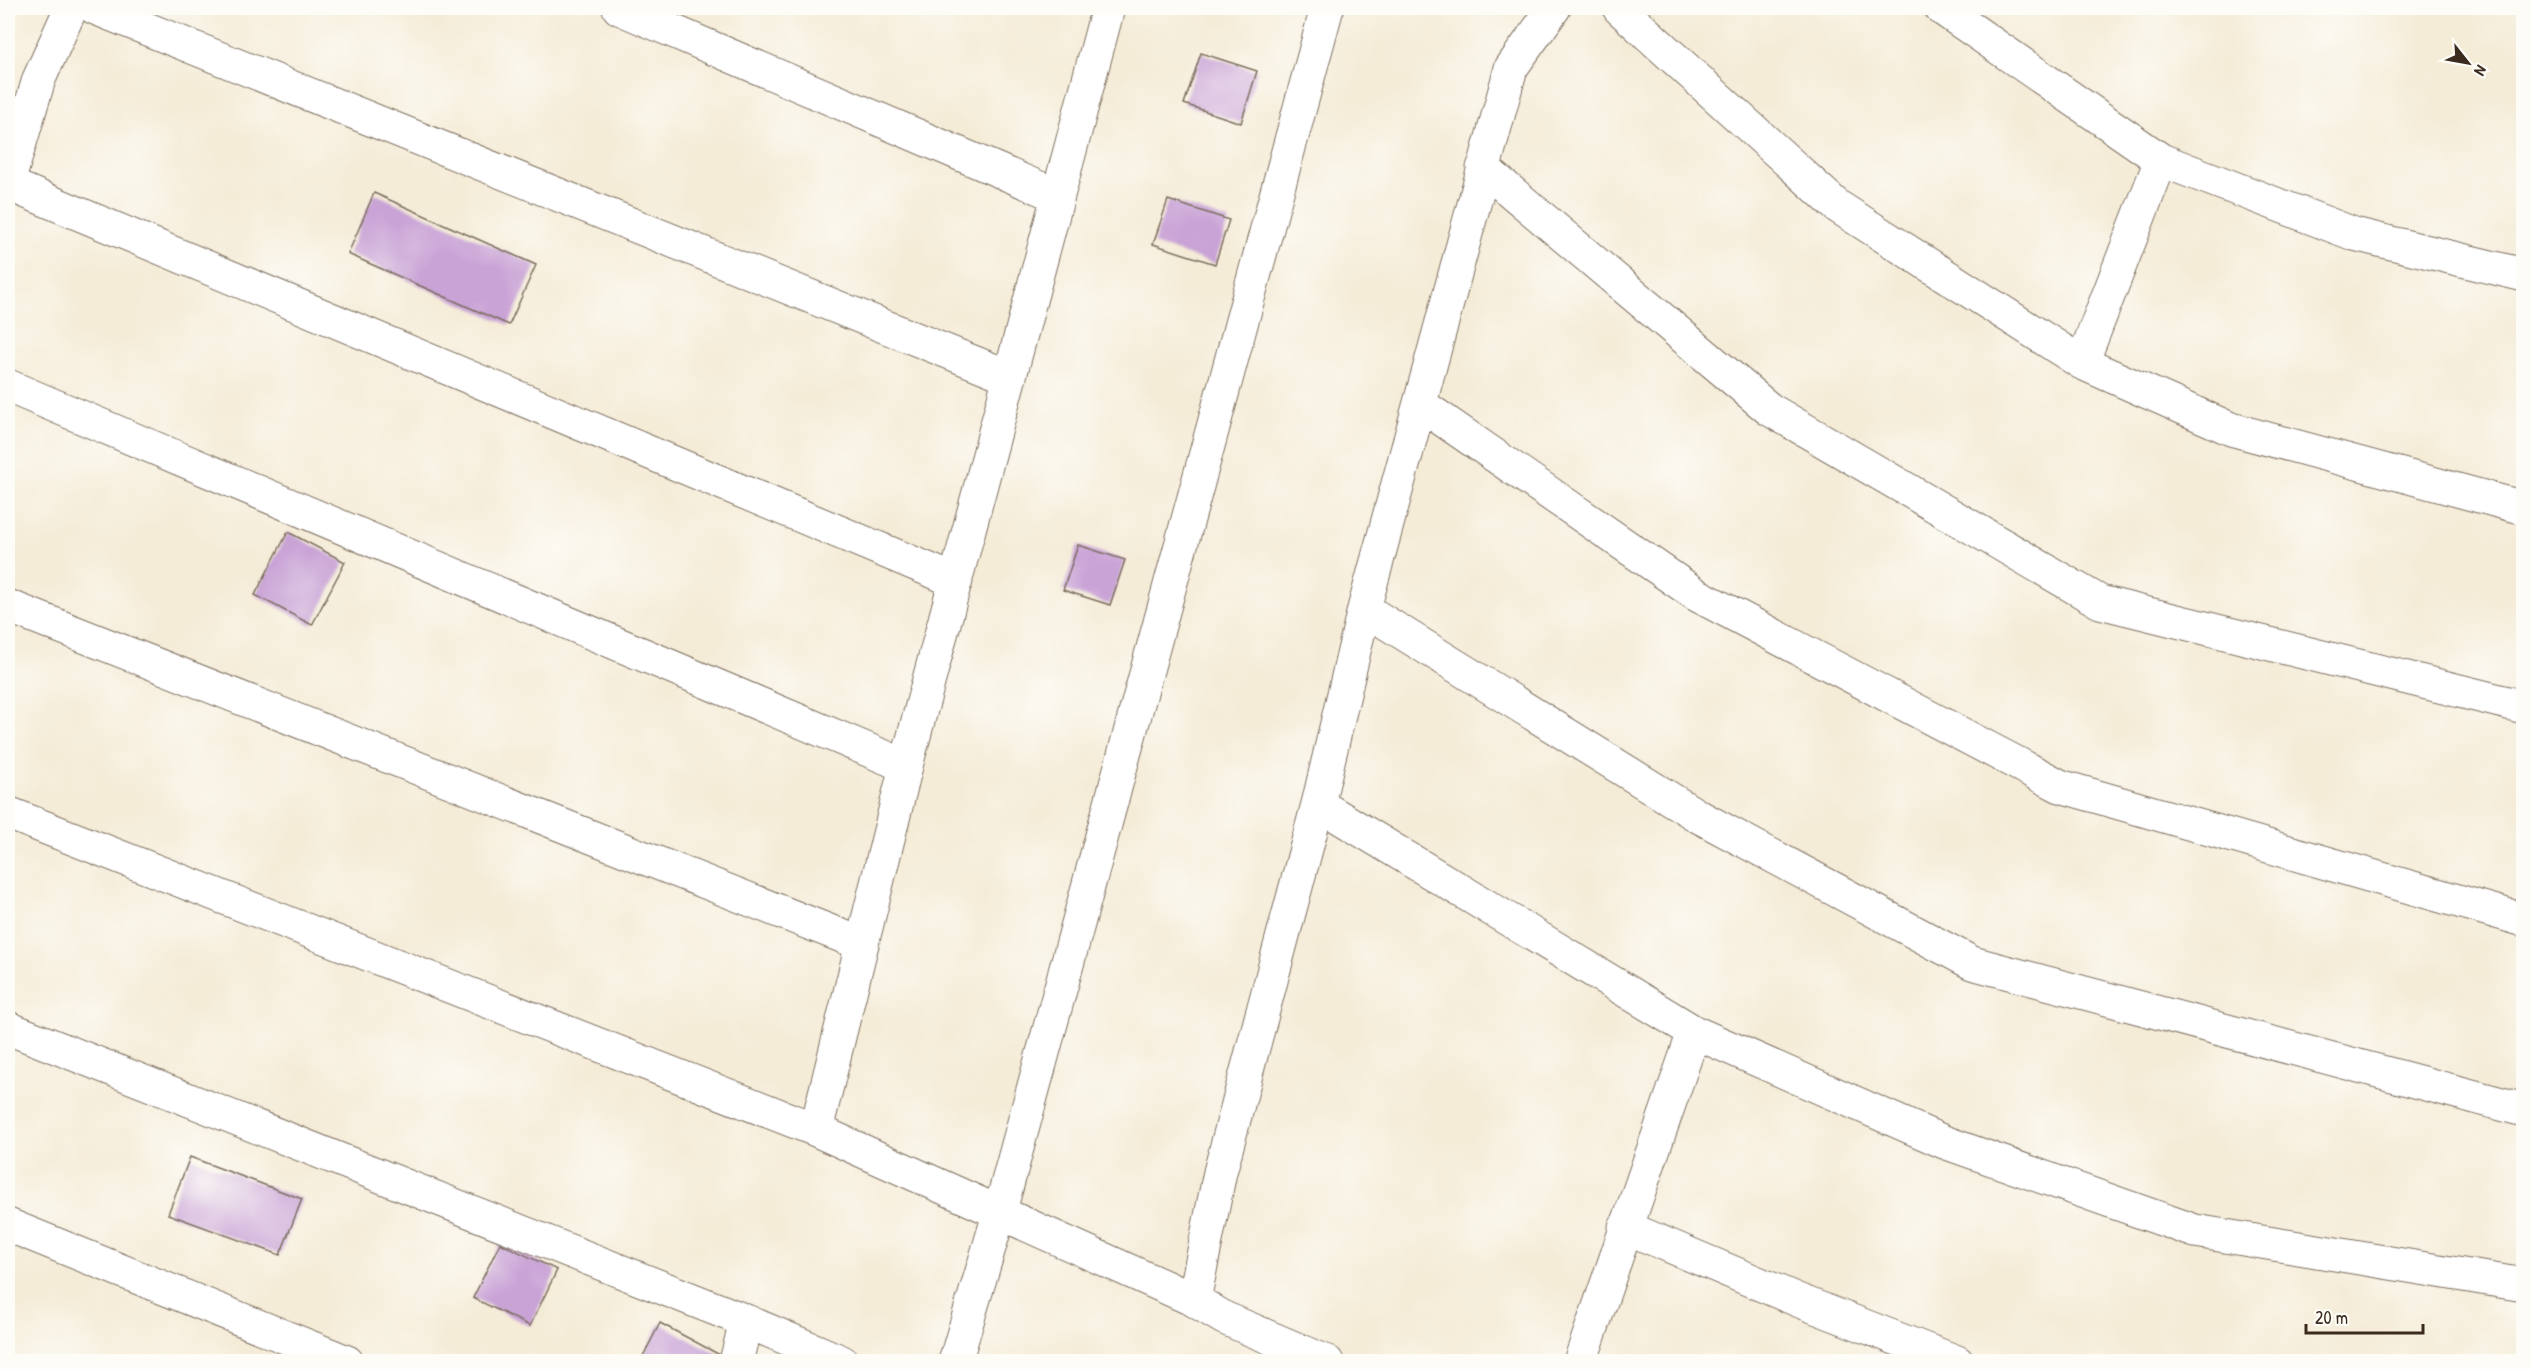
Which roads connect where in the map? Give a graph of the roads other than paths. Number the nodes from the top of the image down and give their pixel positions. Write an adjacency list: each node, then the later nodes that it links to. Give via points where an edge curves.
1 (71, 8): 11 (street, via 39,79)
2 (95, 8): 15 (street)
3 (619, 8): 12 (street)
4 (1327, 8): 32 (street)
5 (1554, 8): 10 (street, via 1511,68)
6 (1619, 8): 14 (street, via 1837,206)
7 (1941, 8): 9 (street)
8 (1101, 10): 12 (street)
9 (2161, 160): 13 (street, via 2354,234); 14 (street)
10 (1483, 168): 17 (street); 22 (street, via 1769,409 2100,602)
11 (8, 183): 19 (street)
12 (1058, 196): 15 (street)
13 (2523, 275)
14 (2082, 363): 18 (street, via 2231,429)
15 (1010, 377): 19 (street)
16 (8, 386): 23 (street)
17 (1420, 404): 21 (street); 26 (street, via 1696,595 2060,786)
18 (2523, 508)
19 (956, 580): 23 (street)
20 (8, 606): 27 (street)
21 (1364, 609): 24 (street); 30 (street, via 1698,816 1972,963)
22 (2523, 707)
23 (906, 766): 27 (street)
24 (1318, 804): 29 (street); 36 (street, via 1220,1172)
25 (8, 813): 31 (street)
26 (2523, 920)
27 (862, 944): 31 (street)
28 (8, 1028): 37 (street)
29 (1694, 1032): 34 (street); 35 (street, via 1944,1142 2195,1230)
30 (2523, 1110)
31 (816, 1130): 32 (street)
32 (1000, 1211): 36 (street); 41 (street)
33 (8, 1225): 38 (street)
34 (1625, 1227): 43 (street); 44 (street)
35 (2523, 1285)
36 (1194, 1300): 42 (street, via 1224,1318)
37 (746, 1321): 39 (street); 40 (street)
38 (347, 1362)
39 (736, 1362)
40 (842, 1362)
41 (955, 1362)
42 (1327, 1362)
43 (1580, 1362)
44 (1957, 1362)

